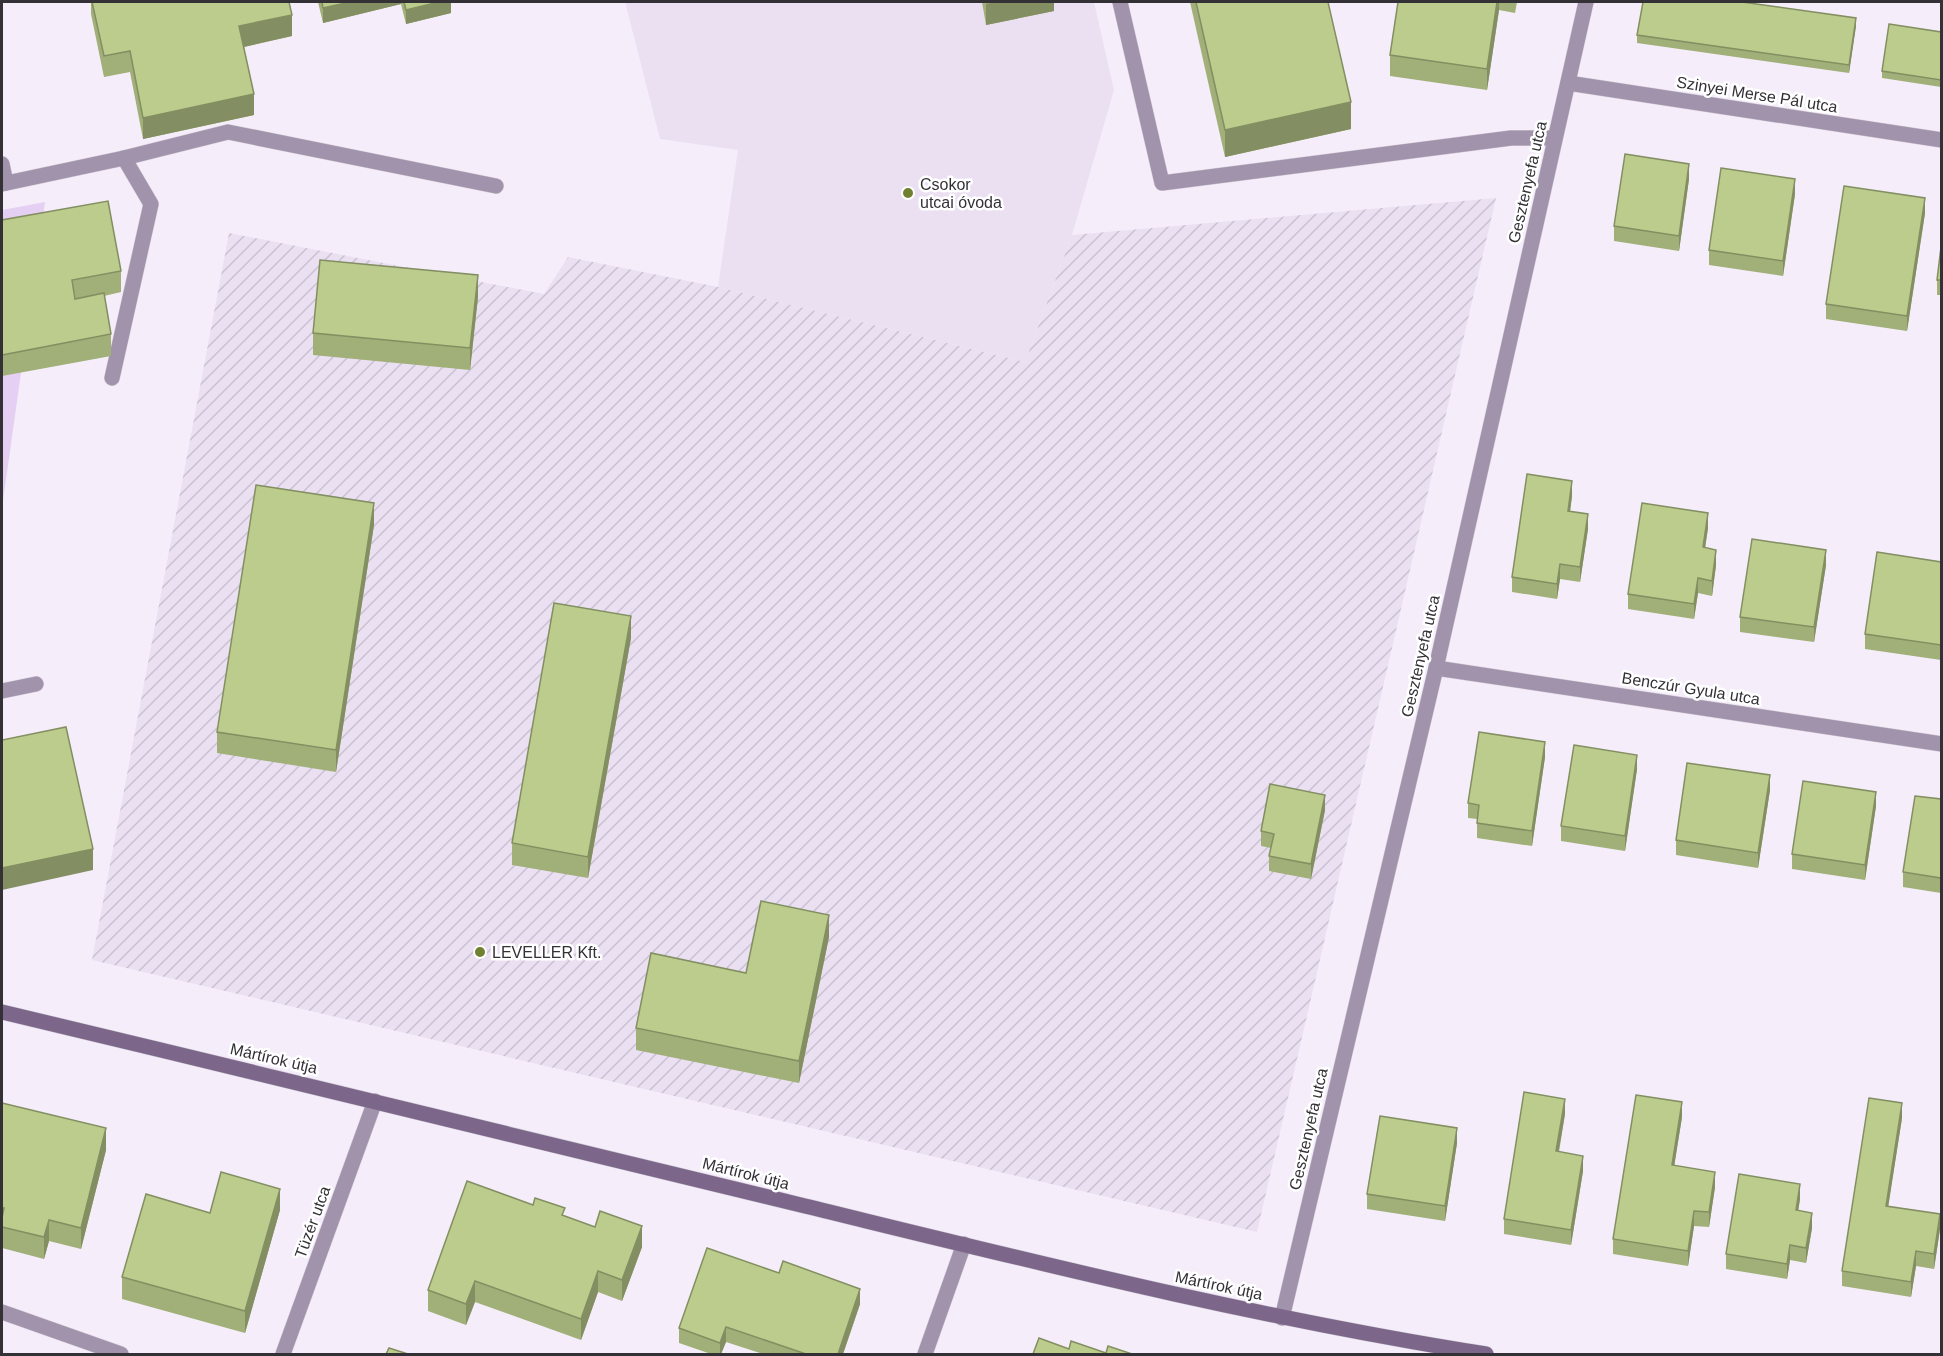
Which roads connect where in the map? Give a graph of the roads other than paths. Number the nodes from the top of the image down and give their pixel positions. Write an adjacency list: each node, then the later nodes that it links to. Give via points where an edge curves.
1 (1120, 2): 4 (street, via 1162,183 1511,138)
2 (1586, 2): 3 (street, Gesztenyefa utca)
3 (1568, 83): 4 (street, Gesztenyefa utca); 5 (street, Szinyei Merse Pál utca)
4 (1555, 138): 11 (street, Gesztenyefa utca)
5 (1941, 140)
6 (124, 158): 8 (street); 9 (street, via 228,132); 10 (street, via 151,204)
7 (2, 164): 8 (street)
8 (4, 183)
9 (496, 186)
10 (112, 378)
11 (1436, 668): 14 (street, Benczúr Gyula utca); 19 (street, Gesztenyefa utca)
12 (36, 684): 13 (street)
13 (2, 691)
14 (1941, 744)
15 (2, 1012): 16 (street, Mártírok útja)
16 (375, 1101): 17 (street, Mártírok útja); 21 (street, Tüzér utca)
17 (964, 1244): 19 (street, Mártírok útja); 22 (street)
18 (2, 1312): 20 (street)
19 (1282, 1318): 23 (street, Mártírok útja)
20 (121, 1354)
21 (283, 1354)
22 (925, 1354)
23 (1486, 1354)

